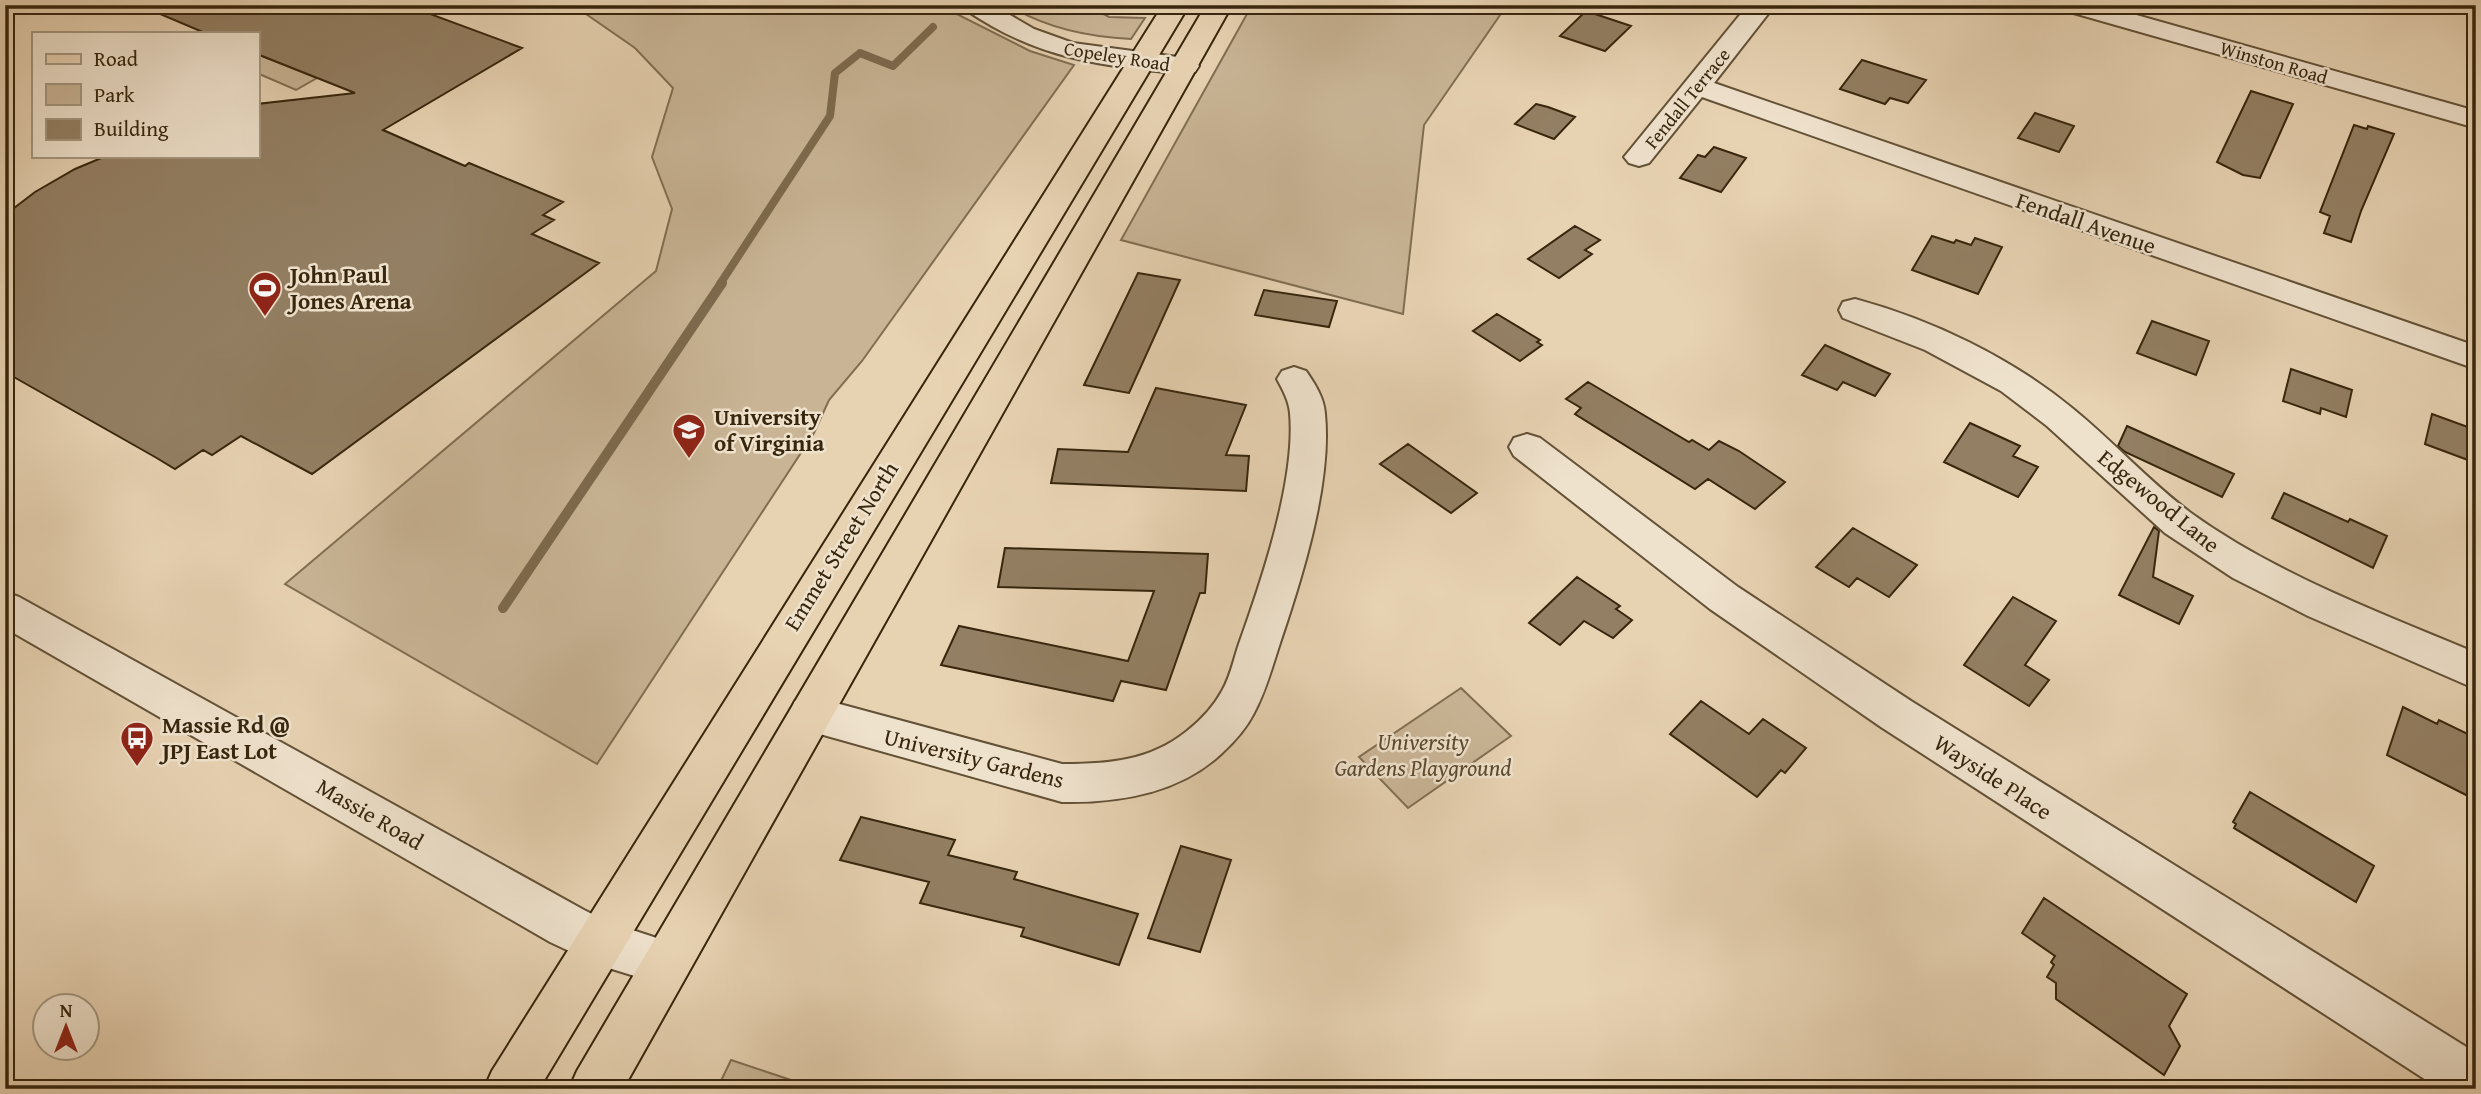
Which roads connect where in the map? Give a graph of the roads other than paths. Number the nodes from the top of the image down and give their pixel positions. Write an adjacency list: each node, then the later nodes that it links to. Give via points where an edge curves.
1 (975, 5): 6 (street, Copeley Road, via 1011,29 1057,47)
2 (1176, 5): 6 (main road, Emmet Street North)
3 (1219, 5): 7 (main road)
4 (1762, 5): 8 (street, Fendall Terrace)
5 (2072, 5): 9 (street, Winston Road)
6 (1142, 62): 7 (street, Copeley Road); 18 (main road, Emmet Street North)
7 (1185, 66): 17 (main road)
8 (1697, 86): 10 (street, Fendall Terrace); 12 (street, Fendall Avenue)
9 (2476, 120)
10 (1639, 157)
11 (1855, 310): 16 (street, Edgewood Lane, via 1948,346 2019,386 2178,523 2225,555 2283,586)
12 (2476, 358)
13 (1294, 379): 17 (street, University Gardens, via 1305,398 1308,418 1284,560 1240,698 1226,721 1201,746 1169,766 1133,779 1062,783)
14 (1527, 447): 20 (street, Wayside Place, via 1724,598 1896,714)
15 (5, 608): 18 (street, Massie Road)
16 (2476, 672)
17 (810, 714): 19 (main road)
18 (599, 942): 19 (street, Massie Road); 21 (main road, Emmet Street North)
19 (667, 963): 22 (main road)
20 (2476, 1082)
21 (510, 1089)
22 (595, 1089)

